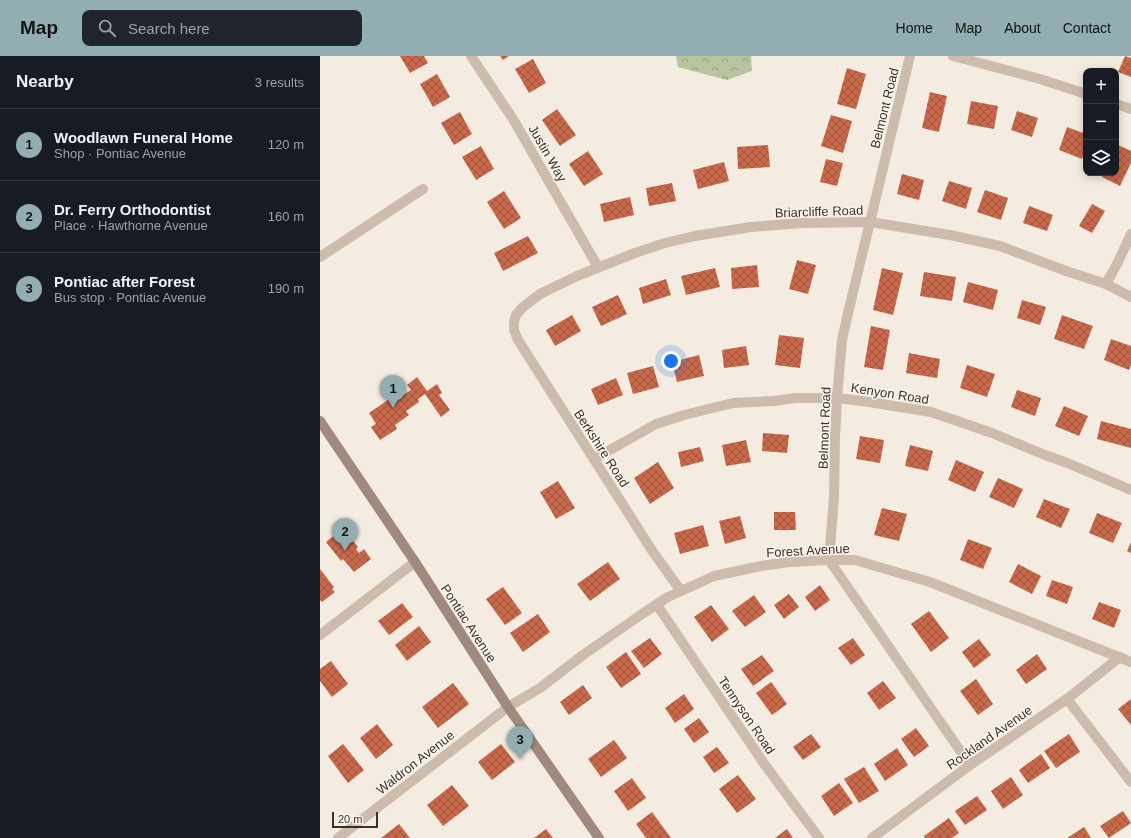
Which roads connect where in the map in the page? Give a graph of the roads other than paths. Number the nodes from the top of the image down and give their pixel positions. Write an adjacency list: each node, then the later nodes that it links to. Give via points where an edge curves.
1 (471, 56): 11 (street, Justin Way, via 514,119)
2 (910, 56): 8 (street, Belmont Road)
3 (953, 56): 4 (street)
4 (1083, 93)
5 (1119, 105): 6 (street)
6 (1131, 109)
7 (423, 189): 10 (street)
8 (870, 222): 11 (street, Briarcliffe Road, via 751,226 694,236 635,252); 12 (street, Briarcliffe Road, via 1000,246); 15 (street, Belmont Road, via 842,340)
9 (1131, 234): 12 (street)
10 (320, 257)
11 (598, 267): 14 (street, Briarcliffe Road, via 540,294)
12 (1106, 284): 13 (street, Briarcliffe Road)
13 (1131, 297)
14 (516, 315): 17 (street, Berkshire Road, via 514,330 518,340)
15 (837, 398): 17 (street, Kenyon Road, via 794,398 733,403 684,415 656,424); 18 (street, Kenyon Road, via 931,412 992,433); 19 (street, Belmont Road)
16 (320, 421): 20 (main road, Pontiac Avenue)
17 (594, 459): 21 (street, Berkshire Road)
18 (1131, 490)
19 (829, 560): 21 (street, Forest Avenue, via 761,566 714,576); 24 (street, Forest Avenue, via 855,560 930,582); 28 (street)
20 (415, 562): 23 (street); 27 (main road, Pontiac Avenue)
21 (681, 591): 22 (street, Forest Avenue)
22 (657, 604): 27 (street, Forest Avenue, via 588,651 540,688); 32 (street, Tennyson Road, via 765,765)
23 (320, 635)
24 (1120, 657): 25 (street, Forest Avenue); 26 (street, Rockland Avenue)
25 (1131, 662)
26 (1067, 699): 28 (street, Rockland Avenue); 29 (street)
27 (508, 707): 30 (street, Waldron Avenue); 31 (main road, Pontiac Avenue)
28 (970, 766): 33 (street, Rockland Avenue)
29 (1131, 782)
30 (338, 838)
31 (599, 838)
32 (819, 838)
33 (872, 838)

